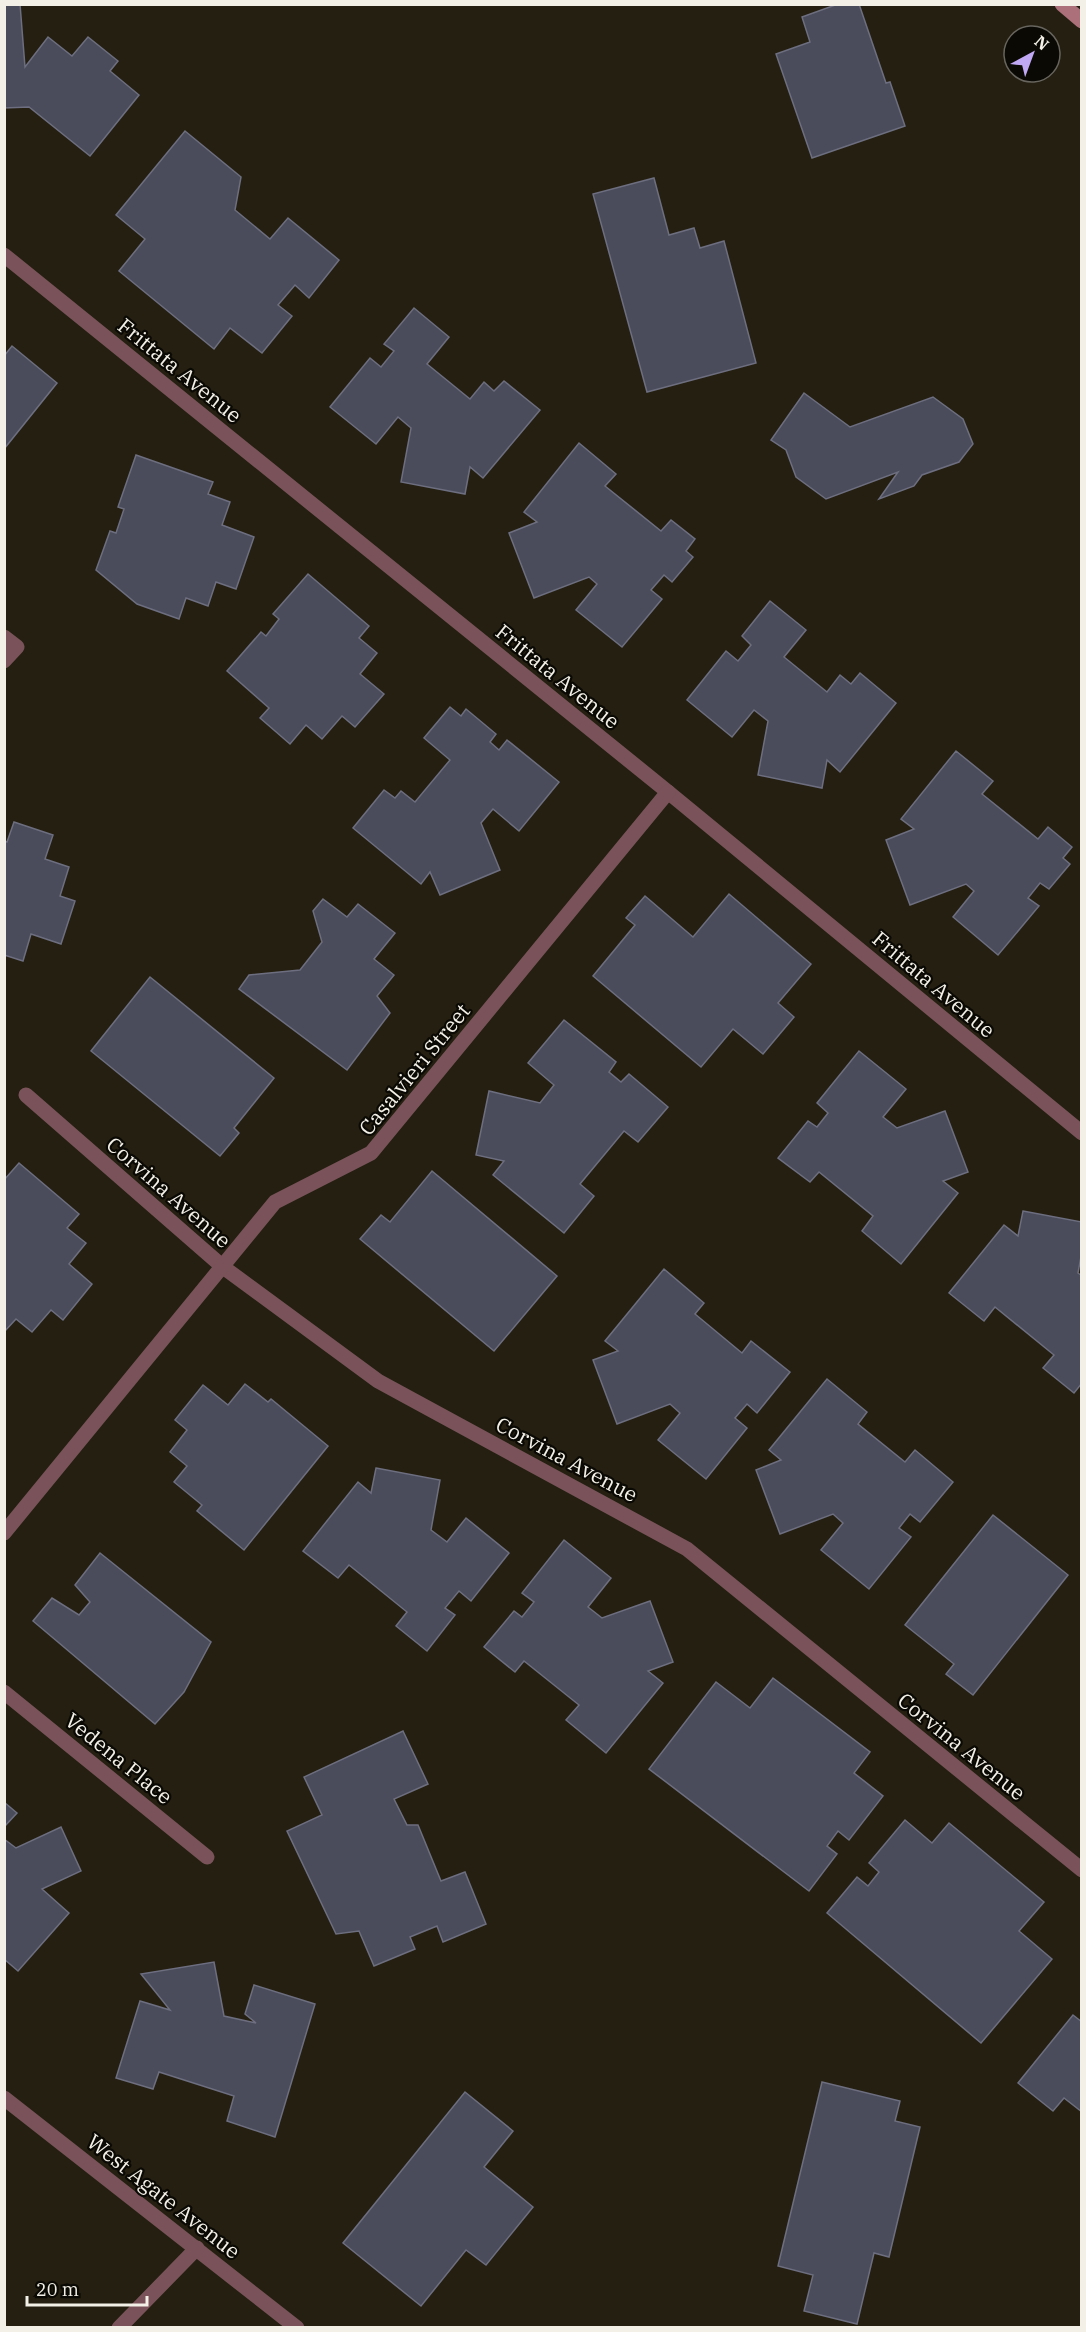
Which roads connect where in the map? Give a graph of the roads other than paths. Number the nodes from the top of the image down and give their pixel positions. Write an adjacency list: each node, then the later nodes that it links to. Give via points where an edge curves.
1 (4, 255): 4 (street, Frittata Avenue)
2 (4, 637): 3 (street, via 17,647)
3 (4, 661)
4 (668, 792): 6 (street, Frittata Avenue); 7 (street, Casalvieri Street, via 371,1154 276,1202)
5 (26, 1095): 7 (street, Corvina Avenue)
6 (1082, 1133)
7 (223, 1267): 8 (street, Casalvieri Street); 11 (street, Corvina Avenue, via 378,1382 687,1549)
8 (4, 1533)
9 (4, 1692): 10 (street, Vedena Place)
10 (207, 1857)
11 (1082, 1870)
12 (4, 2098): 13 (street, West Agate Avenue)
13 (197, 2248): 14 (street); 15 (street, West Agate Avenue)
14 (118, 2328)
15 (297, 2328)

